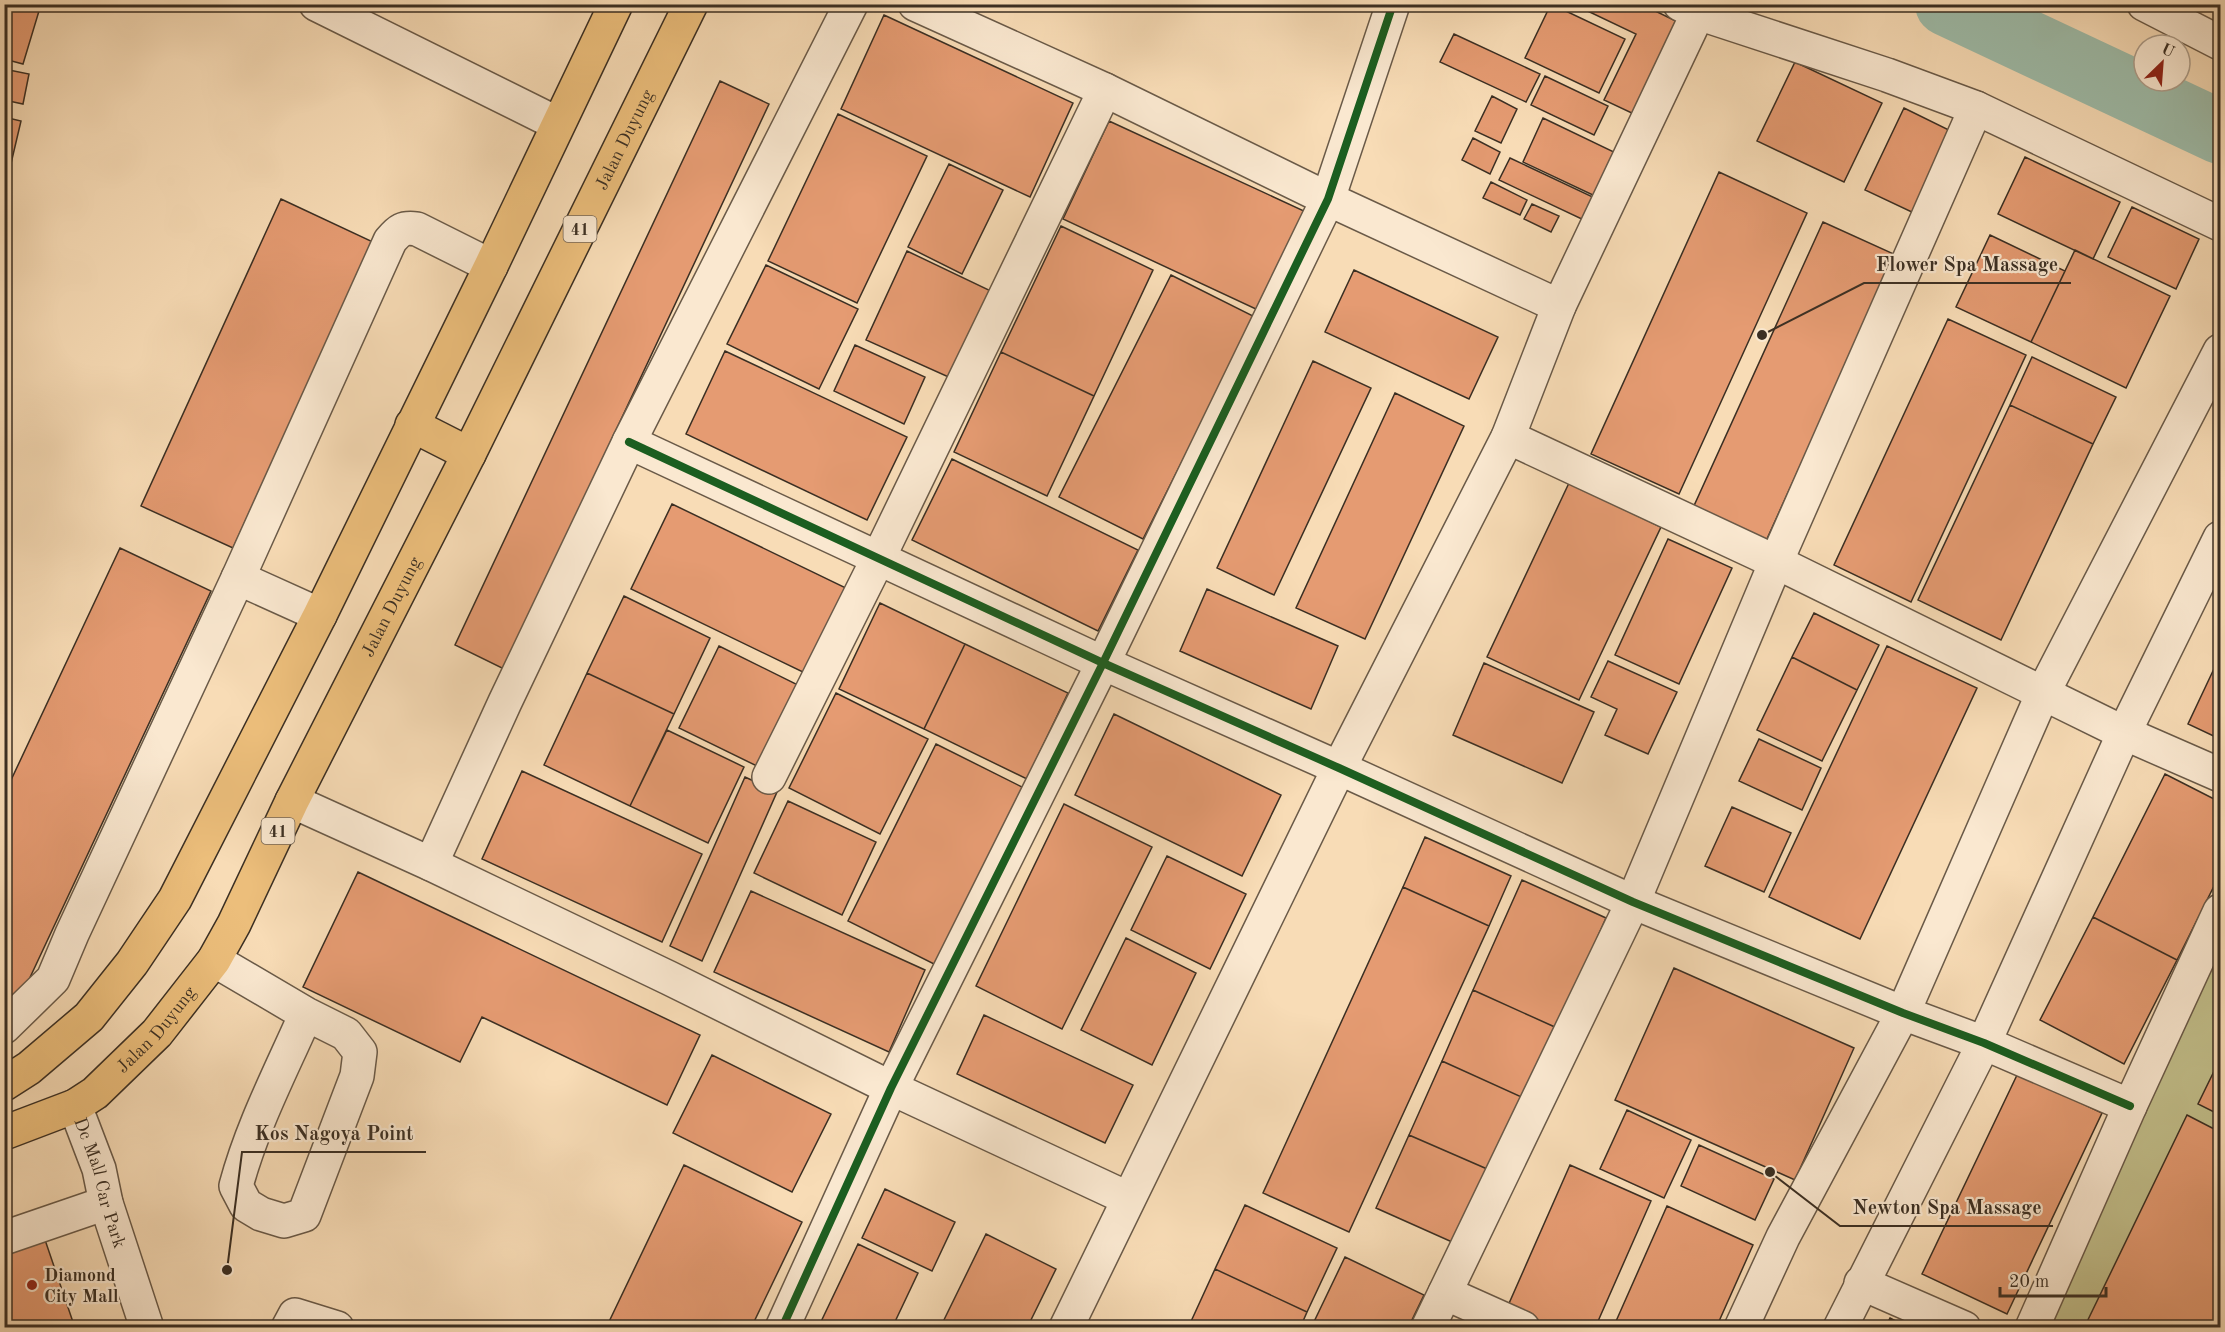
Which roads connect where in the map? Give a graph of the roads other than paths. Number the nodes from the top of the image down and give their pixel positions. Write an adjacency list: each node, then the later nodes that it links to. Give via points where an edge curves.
1 (316, 4): 12 (street)
2 (616, 4): 12 (highway)
3 (691, 4): 21 (highway, Jalan Duyung / 41)
4 (850, 4): 20 (street)
5 (915, 4): 10 (street)
6 (1393, 4): 13 (street)
7 (2144, 4): 9 (street)
8 (1689, 9): 11 (street); 16 (street)
9 (2220, 43)
10 (1105, 90): 13 (street); 23 (street)
11 (1976, 108): 14 (street); 24 (street)
12 (558, 124): 15 (highway)
13 (1328, 199): 16 (street); 27 (street)
14 (2220, 224)
15 (491, 266): 18 (highway); 25 (street, via 417,229 399,230 390,241)
16 (1559, 306): 19 (street)
17 (2220, 351): 28 (street)
18 (412, 424): 21 (highway); 26 (highway)
19 (1508, 437): 24 (street); 30 (street)
20 (629, 442): 23 (street); 34 (street)
21 (469, 454): 33 (highway, Jalan Duyung / 41)
22 (2220, 538): 29 (street)
23 (879, 557): 27 (street); 32 (street)
24 (1776, 562): 28 (street); 35 (street)
25 (238, 578): 26 (street); 40 (street, via 53,979)
26 (320, 615): 42 (highway, via 175,899 88,1017 29,1068)
27 (1102, 663): 30 (street); 43 (street)
28 (2043, 693): 29 (street); 38 (street)
29 (2124, 734): 31 (street); 41 (street)
30 (1339, 768): 35 (street); 47 (street)
31 (2220, 776)
32 (769, 777)
33 (292, 801): 34 (street); 37 (highway, Jalan Duyung / 41)
34 (431, 864): 43 (street)
35 (1633, 902): 38 (street); 51 (street)
36 (2220, 911): 45 (street)
37 (214, 960): 39 (street); 44 (highway, Jalan Duyung / 41, via 158,1033 95,1093)
38 (1903, 1013): 41 (street); 59 (street, via 1783,1237)
39 (306, 1014): 39 (street, via 346,1034 360,1052 357,1076 304,1215 284,1221 246,1205 236,1186 260,1114)
40 (4, 1027)
41 (1984, 1043): 45 (street); 50 (street)
42 (4, 1084)
43 (891, 1088): 47 (street); 55 (street)
44 (75, 1106): 46 (highway, Jalan Duyung / 41); 48 (street, Dc Mall Car Park, via 99,1169)
45 (2130, 1106): 62 (street)
46 (4, 1133)
47 (1127, 1198): 56 (street)
48 (106, 1203): 49 (street); 52 (street, Dc Mall Car Park)
49 (4, 1238)
50 (1862, 1283): 60 (street); 61 (street)
51 (1445, 1293): 57 (street); 58 (street)
52 (147, 1328)
53 (288, 1328): 54 (street, via 295,1316)
54 (337, 1328)
55 (782, 1328)
56 (1066, 1328)
57 (1428, 1328)
58 (1523, 1328)
59 (1741, 1328)
60 (1840, 1328)
61 (1964, 1328)
62 (2032, 1328)

